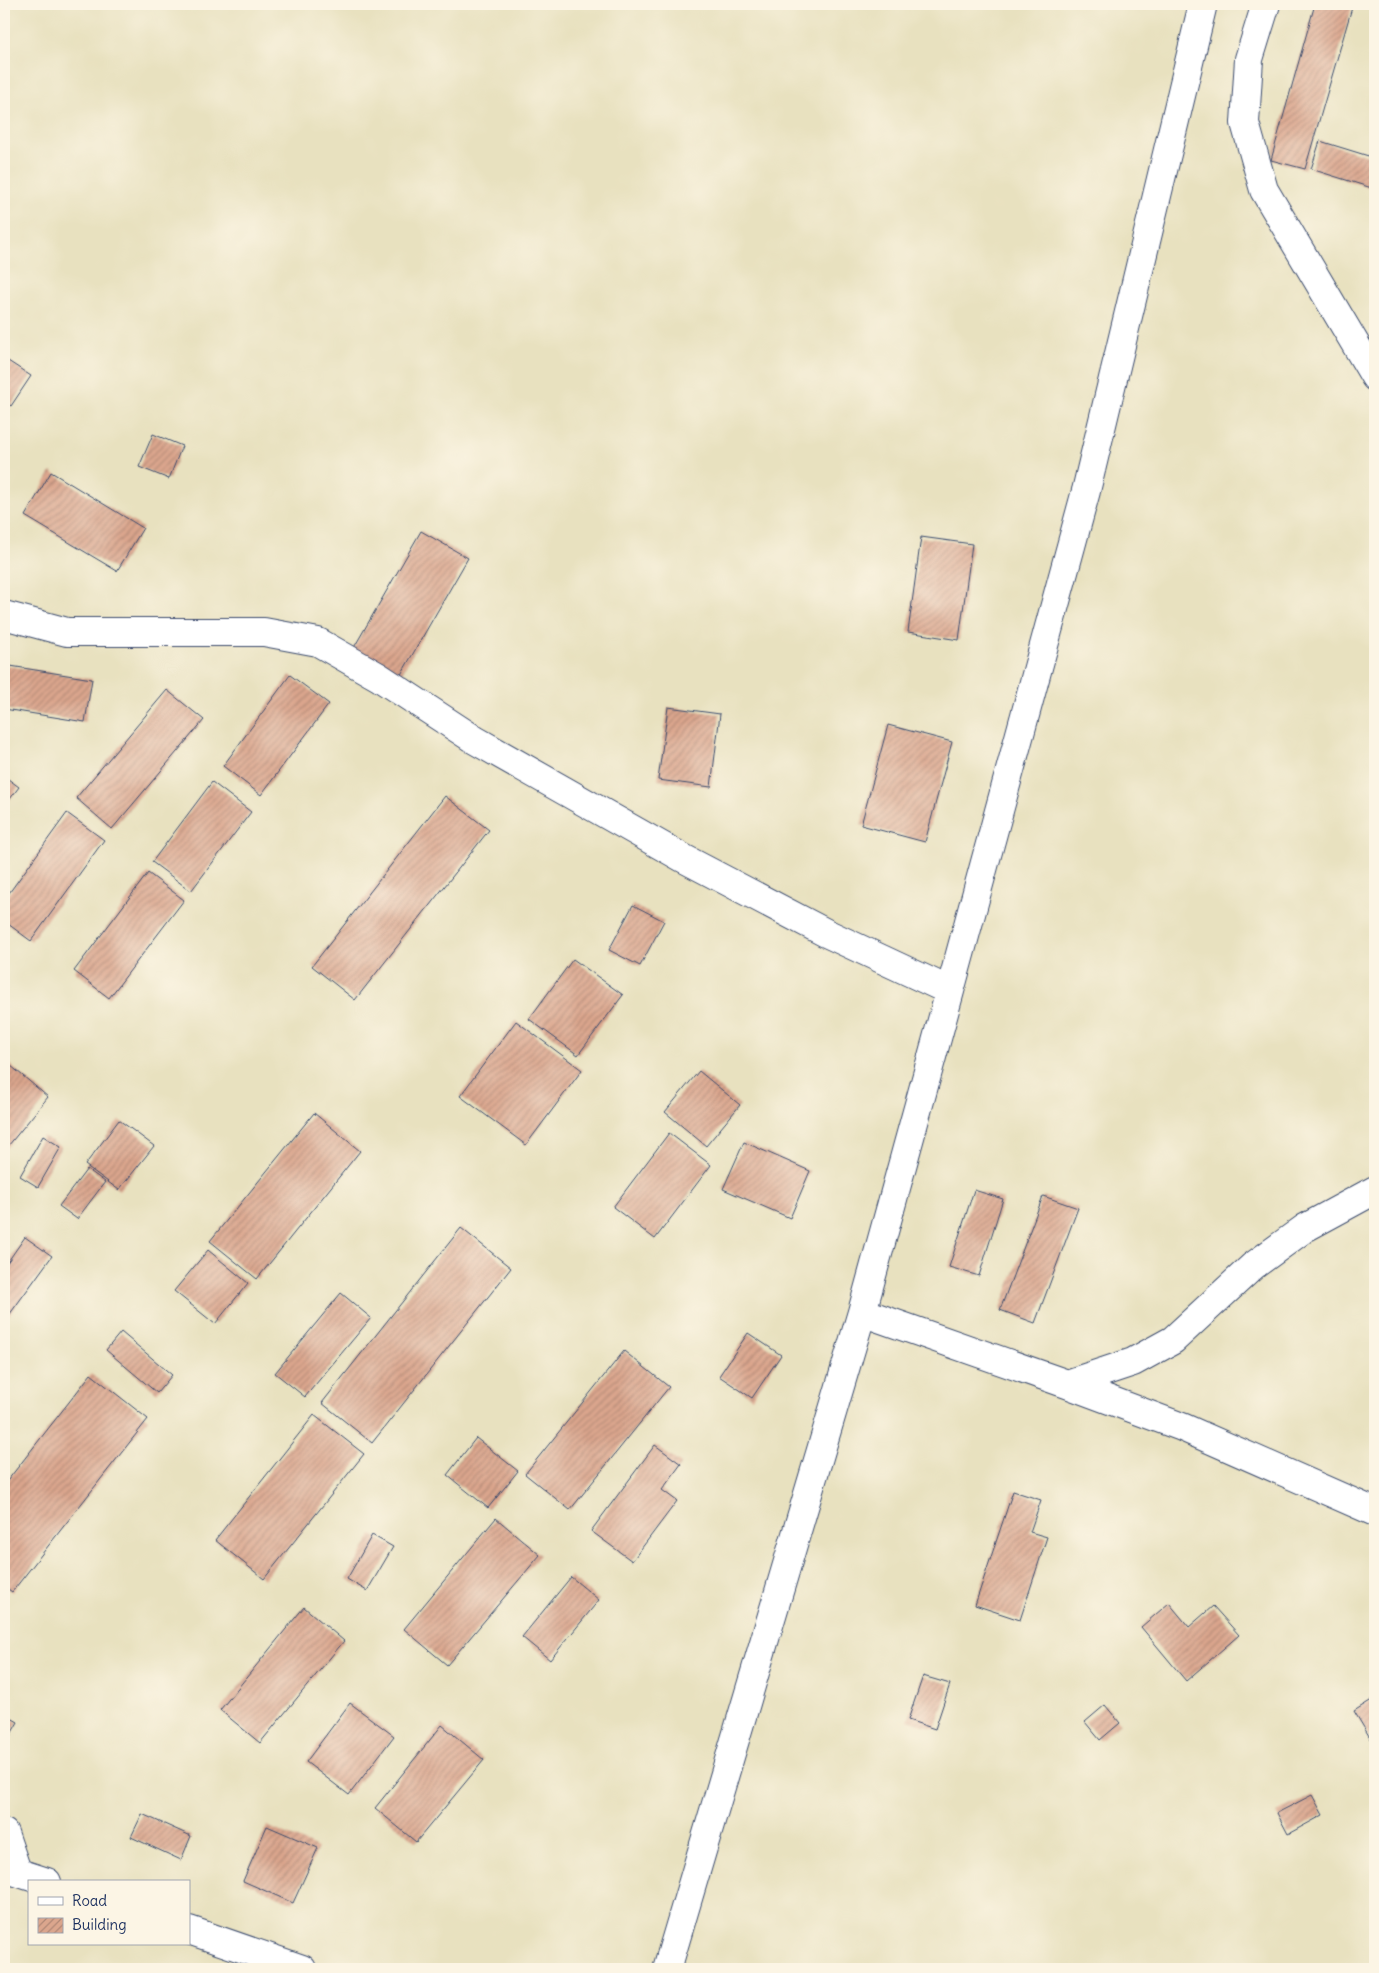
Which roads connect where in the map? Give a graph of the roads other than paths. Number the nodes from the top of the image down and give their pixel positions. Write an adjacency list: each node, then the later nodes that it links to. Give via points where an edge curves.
1 (1203, 4): 5 (street, via 1086,491)
2 (1266, 4): 3 (street, via 1249,59 1245,123 1264,190)
3 (1375, 377)
4 (4, 615): 5 (street, via 68,632 264,632 318,642 475,740 683,858 826,933)
5 (950, 991): 7 (street)
6 (1375, 1190): 8 (street, via 1305,1228 1253,1266 1173,1340 1133,1362)
7 (862, 1312): 8 (street); 15 (street)
8 (1067, 1384): 9 (street, via 1182,1427)
9 (1375, 1512)
10 (4, 1833): 11 (street)
11 (10, 1870): 12 (street)
12 (41, 1880)
13 (190, 1930): 14 (street)
14 (302, 1969)
15 (667, 1969)

